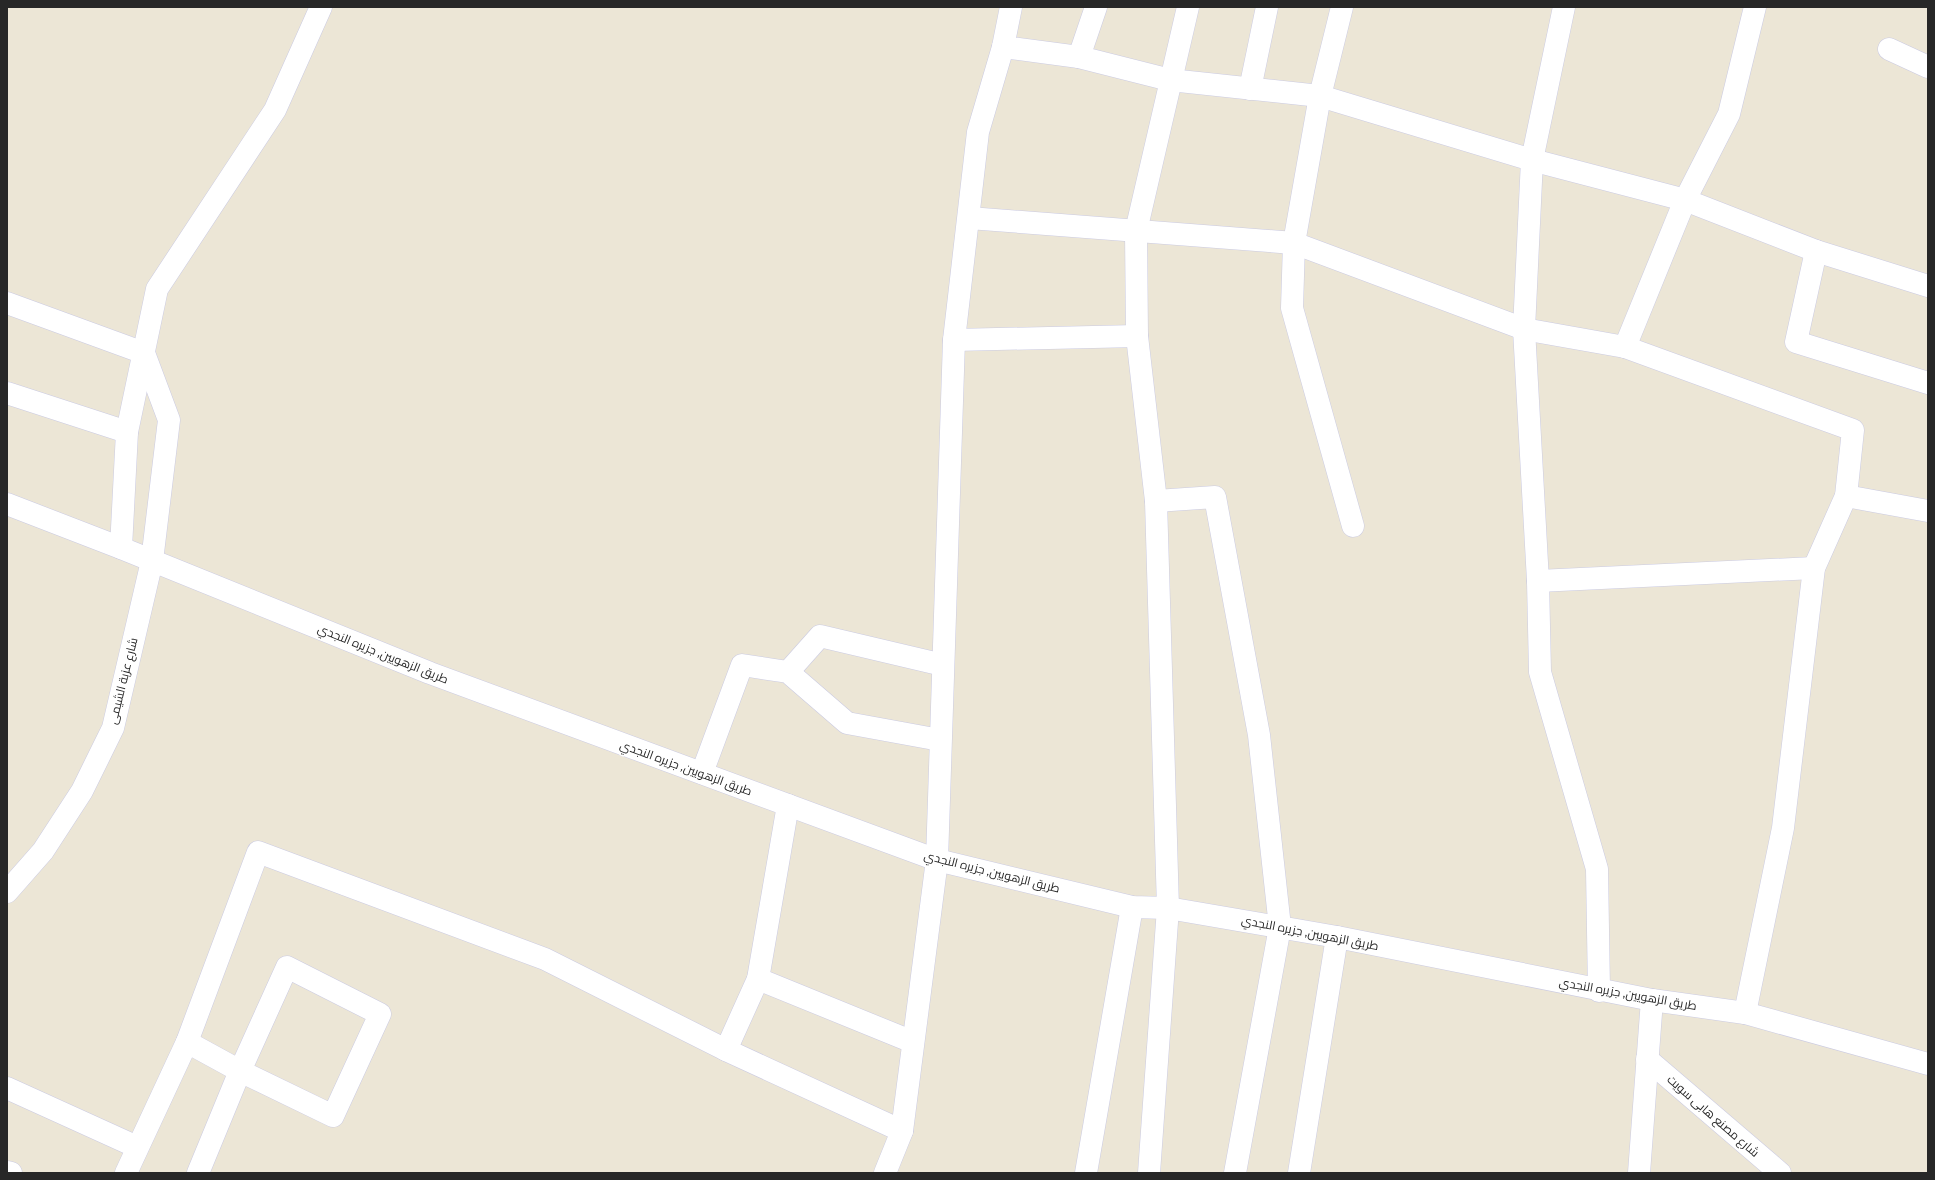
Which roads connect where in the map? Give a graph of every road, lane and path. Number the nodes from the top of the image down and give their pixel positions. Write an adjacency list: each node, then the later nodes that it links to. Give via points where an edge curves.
1 (320, 7): 28 (street, via 275,110 157,289)
2 (1011, 7): 9 (street)
3 (1096, 7): 11 (street)
4 (1188, 7): 13 (street)
5 (1267, 7): 14 (street)
6 (1342, 7): 15 (street)
7 (1564, 7): 16 (street)
8 (1755, 7): 17 (street, via 1728,114)
9 (1003, 47): 11 (street); 18 (street, via 978,132)
10 (1889, 49): 12 (street)
11 (1079, 57): 13 (street)
12 (1928, 67)
13 (1170, 80): 14 (street); 19 (street)
14 (1250, 89): 15 (street)
15 (1320, 96): 16 (street); 20 (street)
16 (1532, 160): 17 (street); 24 (street)
17 (1685, 200): 21 (street); 27 (street)
18 (969, 218): 19 (street); 26 (street)
19 (1136, 230): 20 (street); 25 (street)
20 (1294, 242): 24 (street); 36 (street, via 1292,308)
21 (1816, 251): 22 (street); 29 (street, via 1796,342)
22 (1928, 286)
23 (7, 303): 28 (street)
24 (1524, 330): 27 (street); 40 (street)
25 (1137, 336): 26 (street); 33 (street)
26 (954, 340): 41 (street)
27 (1625, 347): 32 (street, via 1853,430)
28 (144, 353): 31 (street); 38 (street, شارع عزبة الشيمى, via 169,420)
29 (1928, 383)
30 (7, 393): 31 (street)
31 (127, 432): 37 (street)
32 (1846, 496): 35 (street); 39 (street)
33 (1156, 501): 49 (street); 50 (street, via 1215,498 1259,735)
34 (7, 504): 37 (street, طريق الزهويين, جزيره النجدي)
35 (1928, 511)
36 (1353, 526)
37 (121, 548): 38 (street, طريق الزهويين, جزيره النجدي)
38 (152, 561): 44 (street, طريق الزهويين, جزيره النجدي, via 430,673); 47 (street, شارع عزبة الشيمى, via 113,728 82,791 43,850)
39 (1814, 568): 40 (street); 55 (street, via 1783,828)
40 (1538, 581): 53 (street, via 1540,672 1597,869)
41 (942, 665): 42 (street, via 820,636); 43 (street)
42 (788, 672): 43 (street, via 847,723); 44 (street, via 742,665)
43 (940, 740): 46 (street)
44 (702, 773): 45 (street, طريق الزهويين, جزيره النجدي)
45 (788, 805): 46 (street, طريق الزهويين, جزيره النجدي); 52 (street)
46 (937, 860): 48 (street, طريق الزهويين, جزيره النجدي); 57 (street)
47 (7, 892)
48 (1132, 907): 49 (street, طريق الزهويين, جزيره النجدي); 70 (street)
49 (1168, 908): 50 (street, طريق الزهويين, جزيره النجدي); 71 (street)
50 (1280, 927): 51 (street, طريق الزهويين, جزيره النجدي); 72 (street)
51 (1337, 937): 53 (street, طريق الزهويين, جزيره النجدي); 73 (street)
52 (758, 979): 57 (street); 58 (street)
53 (1599, 991): 54 (street, طريق الزهويين, جزيره النجدي)
54 (1652, 1000): 55 (street, طريق الزهويين, جزيره النجدي); 59 (street)
55 (1745, 1013): 60 (street, طريق الزهويين, جزيره النجدي)
56 (186, 1042): 58 (street, via 258,852 545,959); 61 (street); 64 (street)
57 (913, 1042): 63 (street)
58 (726, 1050): 63 (street)
59 (1647, 1059): 74 (street); 75 (street, شارع مصنع هابى سويت)
60 (1928, 1064)
61 (240, 1071): 61 (street, via 287,967 380,1014 332,1116); 68 (street)
62 (7, 1088): 64 (street)
63 (902, 1131): 69 (street)
64 (137, 1147): 67 (street)
65 (7, 1172): 66 (street)
66 (11, 1173)
67 (126, 1173)
68 (198, 1173)
69 (885, 1173)
70 (1086, 1173)
71 (1149, 1173)
72 (1235, 1173)
73 (1299, 1173)
74 (1639, 1173)
75 (1780, 1173)

